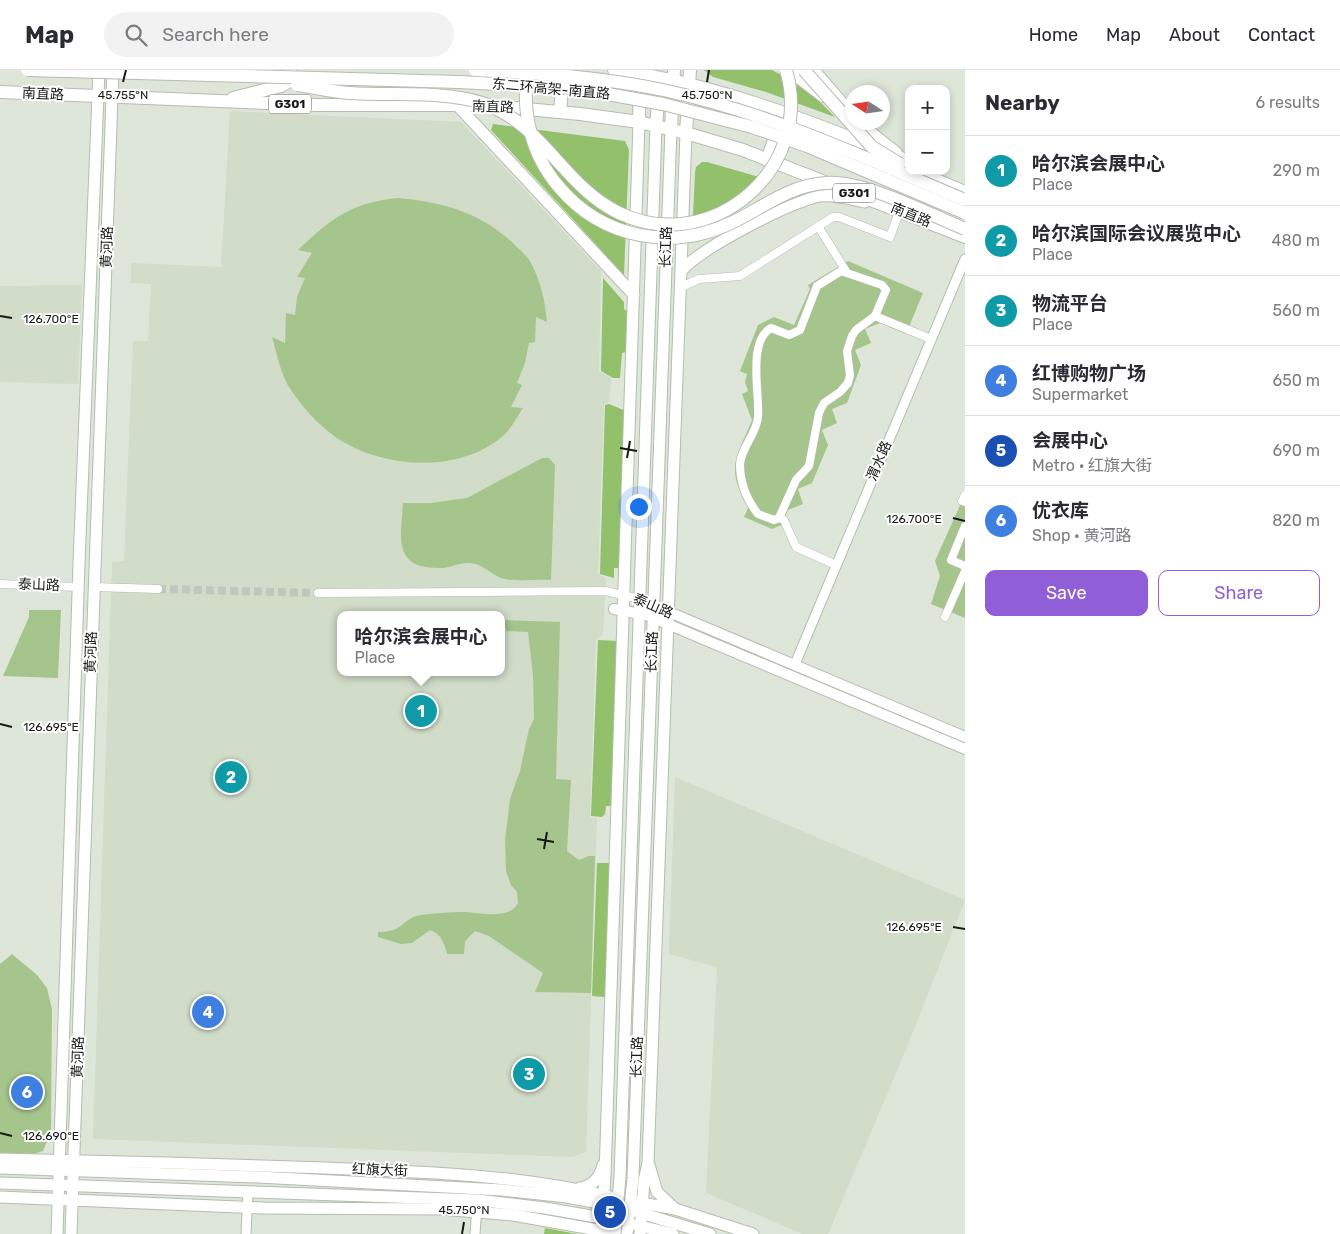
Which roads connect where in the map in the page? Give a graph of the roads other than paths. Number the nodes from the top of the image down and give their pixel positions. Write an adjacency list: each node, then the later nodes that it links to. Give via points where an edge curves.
1 (27, 70): 16 (highway, 东二环高架-南直路, bridge)
2 (99, 70): 19 (main road, 黄河路)
3 (114, 70): 20 (main road, 黄河路)
4 (289, 70): 21 (highway, via 292,75 281,86)
5 (304, 70): 22 (highway, via 301,77 308,87)
6 (475, 70): 41 (highway, 东二环高架-南直路, bridge, via 576,76 664,90 698,99 812,136)
7 (528, 70): 45 (highway, bridge, via 526,104 529,129 544,166 579,207 615,229 662,239 708,232 790,191 827,183 860,187)
8 (564, 70): 25 (highway)
9 (614, 70): 13 (highway)
10 (787, 70): 16 (highway, bridge, via 791,96 790,124 771,170 746,197 727,210 701,221 679,225 634,219 606,206 578,183 523,125 482,103 447,96 348,93); 27 (highway)
11 (804, 70): 35 (highway, bridge, via 872,147 886,158)
12 (814, 70): 24 (highway)
13 (640, 72): 14 (highway); 28 (highway)
14 (660, 73): 15 (highway); 29 (highway, 长江路)
15 (674, 74): 17 (highway); 30 (highway, 长江路)
16 (248, 76): 43 (highway, 东二环高架-南直路, bridge, via 518,84 621,95 752,127 808,146)
17 (690, 76): 26 (highway); 32 (highway)
18 (0, 92): 19 (highway, 南直路 / G301)
19 (98, 97): 20 (highway, 南直路 / G301); 62 (main road, 黄河路)
20 (113, 97): 21 (highway, 南直路 / G301); 63 (main road, 黄河路)
21 (216, 102): 22 (highway, 南直路 / G301)
22 (372, 106): 23 (highway, 南直路 / G301)
23 (458, 106): 25 (highway, 南直路 / G301, via 485,105); 51 (main road)
24 (845, 106)
25 (560, 112): 28 (highway, 南直路 / G301)
26 (783, 114): 33 (highway); 36 (highway)
27 (845, 114)
28 (639, 122): 29 (highway, 南直路 / G301); 51 (main road)
29 (656, 126): 30 (highway, 南直路 / G301); 67 (main road, 长江路)
30 (671, 129): 32 (highway, 南直路 / G301); 68 (main road, 长江路)
31 (867, 130): 34 (highway)
32 (686, 133): 33 (highway, 南直路 / G301); 48 (main road)
33 (767, 160): 42 (highway, 南直路 / G301)
34 (905, 162)
35 (905, 163)
36 (905, 163)
37 (925, 175): 40 (highway)
38 (943, 175): 39 (highway)
39 (965, 184)
40 (965, 192)
41 (965, 200)
42 (900, 210): 44 (street, via 890,237 839,217); 46 (highway, 南直路 / G301); 48 (main road, via 849,198 820,196 776,212 691,260)
43 (965, 214)
44 (818, 226): 49 (street); 50 (street, via 740,276 699,279)
45 (965, 229)
46 (965, 237)
47 (965, 259): 53 (street, 渭水路)
48 (682, 270): 50 (main road)
49 (846, 271): 52 (street, via 882,285 886,290); 56 (street, via 817,286 800,330 790,335 771,328 766,331 755,362 758,416 740,462 742,485 758,514 774,520)
50 (681, 287): 73 (main road)
51 (634, 296): 66 (main road)
52 (876, 316): 53 (street); 56 (street, via 852,336 847,351 848,384 824,403 819,413 809,466 796,480)
53 (931, 339): 58 (street, 渭水路)
54 (965, 495): 55 (street, via 962,501)
55 (965, 502)
56 (779, 518): 58 (street, via 784,520 796,547)
57 (965, 526): 59 (street, via 951,560)
58 (836, 565): 74 (street, 渭水路)
59 (965, 566)
60 (965, 571): 71 (street)
61 (0, 584): 62 (street, 泰山路)
62 (78, 587): 80 (main road, 黄河路)
63 (94, 587): 64 (street); 81 (main road, 黄河路)
64 (158, 589)
65 (318, 594): 66 (street, 泰山路, via 605,591)
66 (623, 594): 67 (street, 泰山路); 69 (main road)
67 (640, 599): 68 (street, 泰山路); 70 (main road, 长江路)
68 (654, 605): 72 (main road, 长江路); 73 (street, 泰山路)
69 (618, 609): 70 (main road, 泰山路); 77 (main road)
70 (639, 613): 72 (main road, 泰山路); 92 (main road, 长江路)
71 (945, 617)
72 (653, 618): 73 (main road, 泰山路); 95 (main road, 长江路)
73 (669, 618): 74 (main road, 泰山路); 76 (main road, 泰山路); 79 (main road)
74 (795, 664): 75 (main road, 泰山路)
75 (965, 737)
76 (965, 749)
77 (606, 1154): 86 (main road, via 598,1178); 91 (main road)
78 (0, 1160): 80 (main road, 红旗大街)
79 (648, 1163): 95 (main road); 96 (main road, via 657,1192)
80 (59, 1165): 81 (main road, 红旗大街); 82 (main road, 红旗大街); 84 (main road, 黄河路)
81 (74, 1166): 85 (main road, 黄河路); 86 (main road, 红旗大街, via 447,1174 501,1177); 91 (main road, 红旗大街, via 502,1190)
82 (0, 1168)
83 (0, 1183): 84 (main road, 红旗大街)
84 (58, 1185): 85 (main road, 红旗大街); 89 (main road, 黄河路)
85 (73, 1186): 87 (main road, 红旗大街); 90 (main road, 黄河路)
86 (580, 1188): 91 (main road, 红旗大街)
87 (248, 1192): 93 (main road, 红旗大街); 94 (street)
88 (0, 1197): 89 (main road, 红旗大街)
89 (58, 1199): 90 (main road, 红旗大街); 102 (main road, 黄河路)
90 (72, 1199): 94 (main road, 红旗大街); 103 (main road, 黄河路)
91 (604, 1199): 92 (main road, 红旗大街); 97 (main road)
92 (618, 1203): 95 (main road, 红旗大街); 99 (main road, 长江路)
93 (477, 1206): 94 (main road, 红旗大街); 97 (main road, 红旗大街, via 553,1209); 98 (main road, 红旗大街); 105 (street)
94 (247, 1207): 104 (street)
95 (636, 1207): 96 (main road, 红旗大街); 99 (main road, 长江路); 100 (main road); 108 (main road, 红旗大街)
96 (675, 1209): 109 (main road, 红旗大街)
97 (602, 1218): 99 (main road, 红旗大街); 101 (main road)
98 (576, 1226): 101 (main road, 红旗大街); 106 (main road)
99 (620, 1230): 100 (main road, 红旗大街); 101 (main road, 红旗大街)
100 (641, 1230): 107 (main road, 红旗大街)
101 (601, 1232)
102 (57, 1234)
103 (71, 1234)
104 (246, 1234)
105 (475, 1234)
106 (590, 1234)
107 (673, 1234)
108 (710, 1234)
109 (753, 1234)

